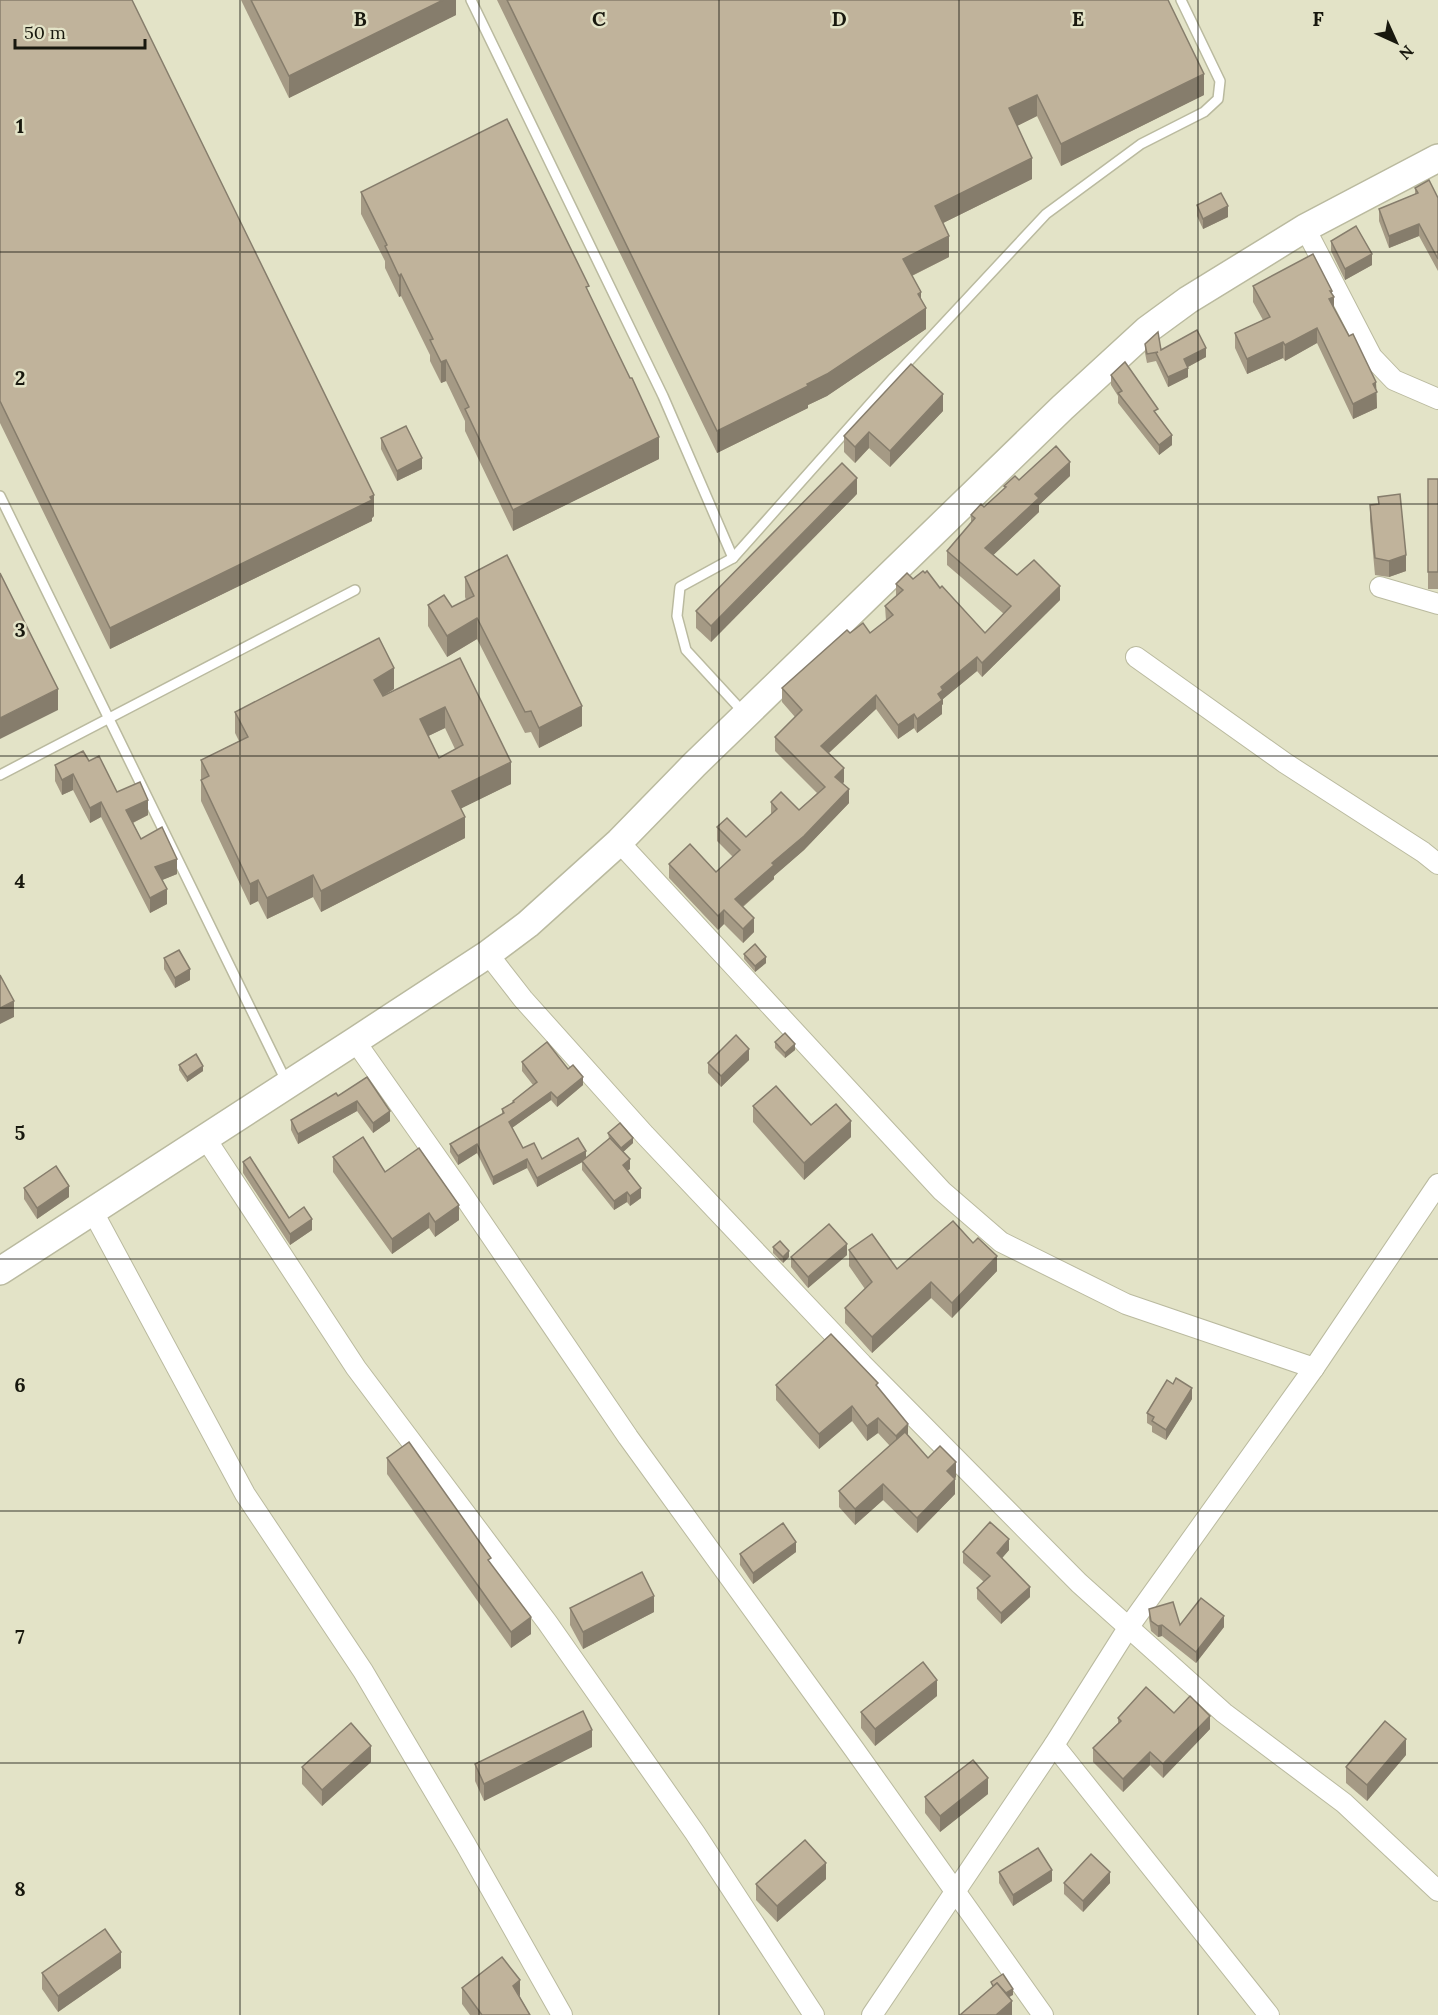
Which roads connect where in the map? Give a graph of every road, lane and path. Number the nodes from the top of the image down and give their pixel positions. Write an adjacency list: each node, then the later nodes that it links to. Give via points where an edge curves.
1 (471, 0): 7 (lane, via 663,396)
2 (1181, 0): 7 (lane, via 1220,81 1218,99 1204,112 1141,144 1046,214)
3 (1438, 158): 4 (street)
4 (1305, 228): 5 (street, via 1372,357 1394,380); 12 (street, via 1147,330)
5 (1438, 399)
6 (0, 496): 13 (lane)
7 (733, 558): 12 (lane, via 680,587 677,616 686,650)
8 (1380, 587): 10 (street)
9 (355, 590): 13 (lane)
10 (1438, 604)
11 (1136, 657): 16 (street, via 1285,763)
12 (745, 715): 15 (street)
13 (109, 719): 14 (lane); 19 (lane)
14 (0, 776)
15 (620, 842): 17 (street, via 536,918); 24 (street, via 942,1191 1001,1242 1126,1304)
16 (1438, 864)
17 (488, 954): 18 (street); 25 (street, via 523,999 637,1126 862,1364)
18 (355, 1041): 19 (street); 28 (street, via 628,1437)
19 (287, 1084): 20 (street)
20 (206, 1139): 22 (street); 30 (street, via 356,1368 547,1622 695,1833)
21 (1438, 1184): 24 (street)
22 (92, 1210): 23 (street); 29 (street, via 245,1494 363,1671)
23 (0, 1271)
24 (1314, 1368): 25 (street)
25 (1128, 1628): 26 (street); 27 (street, via 1224,1713 1344,1803)
26 (1054, 1745): 28 (street); 33 (street)
27 (1438, 1891)
28 (956, 1892): 31 (street); 32 (street)
29 (562, 2015)
30 (814, 2015)
31 (872, 2015)
32 (1043, 2015)
33 (1269, 2015)

